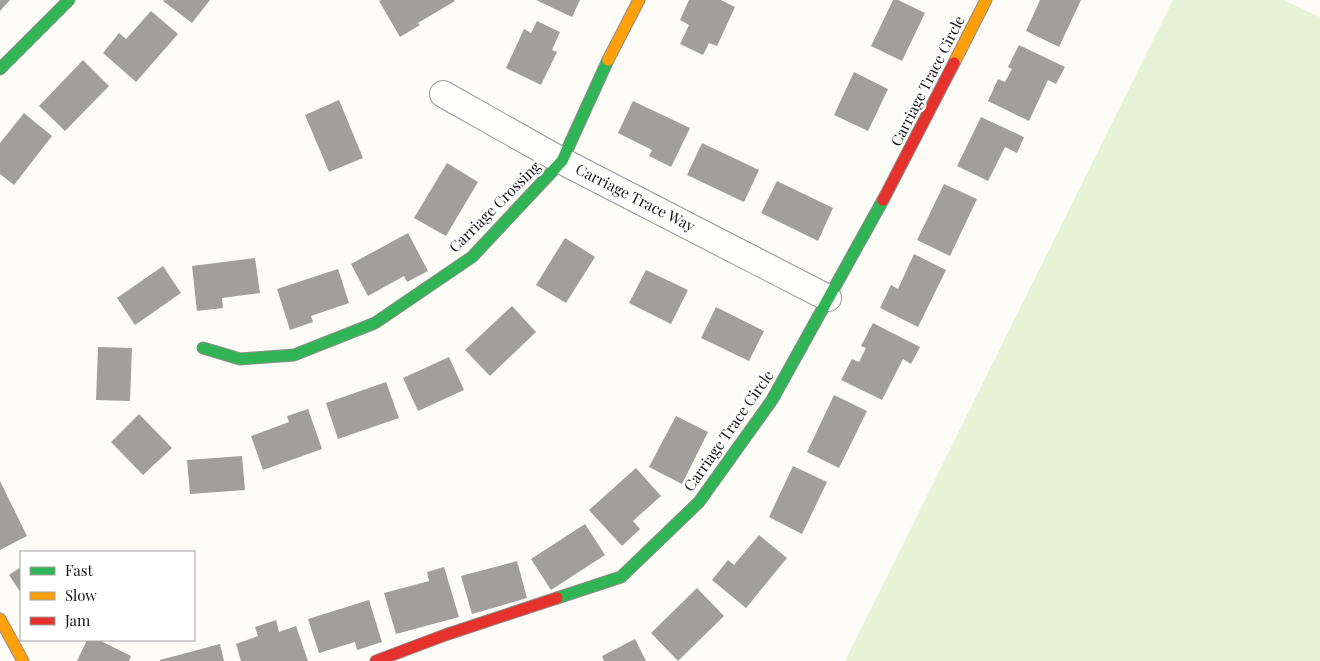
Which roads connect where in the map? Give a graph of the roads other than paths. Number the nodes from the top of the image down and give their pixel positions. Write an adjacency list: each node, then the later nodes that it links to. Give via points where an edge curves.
1 (69, 0): 4 (street)
2 (640, 0): 6 (street, Carriage Crossing)
3 (986, 0): 7 (street, Carriage Trace Circle, via 899,171)
4 (0, 69)
5 (444, 94): 6 (street, Carriage Trace Way)
6 (562, 161): 7 (street, Carriage Trace Way); 8 (street, Carriage Crossing, via 472,257 375,323 294,356 240,359)
7 (828, 298): 11 (street, Carriage Trace Circle, via 772,400 699,502 621,578)
8 (203, 348)
9 (0, 619): 10 (street)
10 (23, 661)
11 (376, 661)

